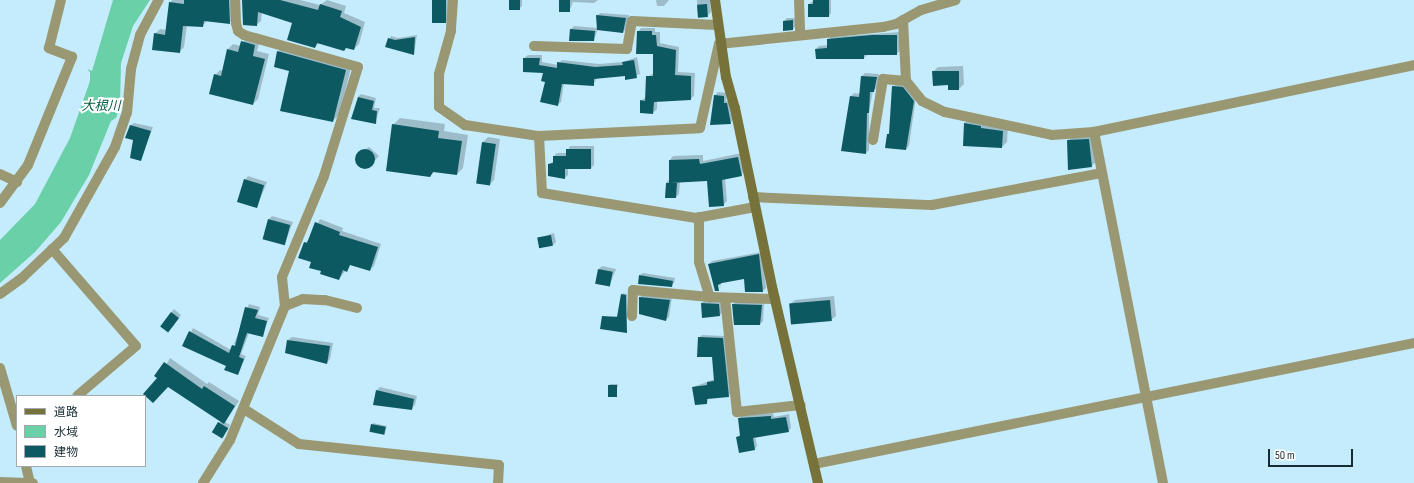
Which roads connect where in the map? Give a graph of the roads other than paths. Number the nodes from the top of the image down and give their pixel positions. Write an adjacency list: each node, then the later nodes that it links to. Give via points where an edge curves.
1 (61, 0): 20 (street, via 49,48 72,57 40,140)
2 (159, 0): 24 (street, via 140,35 131,69 127,113 115,147 64,238)
3 (235, 0): 29 (street, via 236,24 238,31 244,36 358,67 324,176 282,277)
4 (453, 0): 16 (street, via 451,31 439,74 439,108 465,125)
5 (715, 0): 9 (street)
6 (799, 0): 10 (street)
7 (956, 0): 8 (street, via 921,10)
8 (903, 20): 10 (street, via 884,27); 14 (street)
9 (717, 25): 11 (street); 12 (street, via 632,21 627,49)
10 (800, 35): 11 (street)
11 (719, 44): 16 (street, via 700,128); 21 (street)
12 (534, 46)
13 (1414, 65): 15 (street)
14 (906, 81): 15 (street, via 922,101 945,112 1052,135); 17 (street, via 883,79)
15 (1094, 132): 19 (street)
16 (539, 136): 23 (street, via 542,193)
17 (873, 140)
18 (0, 174): 20 (street)
19 (1101, 174): 21 (street, via 932,205); 35 (street)
20 (17, 182): 22 (street)
21 (754, 202): 23 (street); 28 (street)
22 (0, 203)
23 (699, 217): 26 (street, via 699,262)
24 (52, 249): 25 (street); 34 (street, via 136,346)
25 (0, 294)
26 (710, 297): 27 (street); 31 (street, via 633,290)
27 (725, 298): 28 (street); 36 (street, via 736,412)
28 (775, 299): 36 (street)
29 (285, 306): 30 (street, via 303,299 325,300); 37 (street, via 270,338)
30 (357, 308)
31 (632, 316)
32 (1414, 343): 35 (street)
33 (0, 368): 38 (street)
34 (78, 395)
35 (1146, 399): 39 (street); 46 (street)
36 (800, 405): 39 (street)
37 (244, 409): 43 (street, via 230,440); 44 (street, via 299,444 499,465)
38 (16, 423)
39 (814, 464): 45 (street)
40 (26, 467): 42 (street)
41 (0, 482): 42 (street)
42 (31, 483)
43 (203, 483)
44 (498, 483)
45 (818, 483)
46 (1163, 483)

